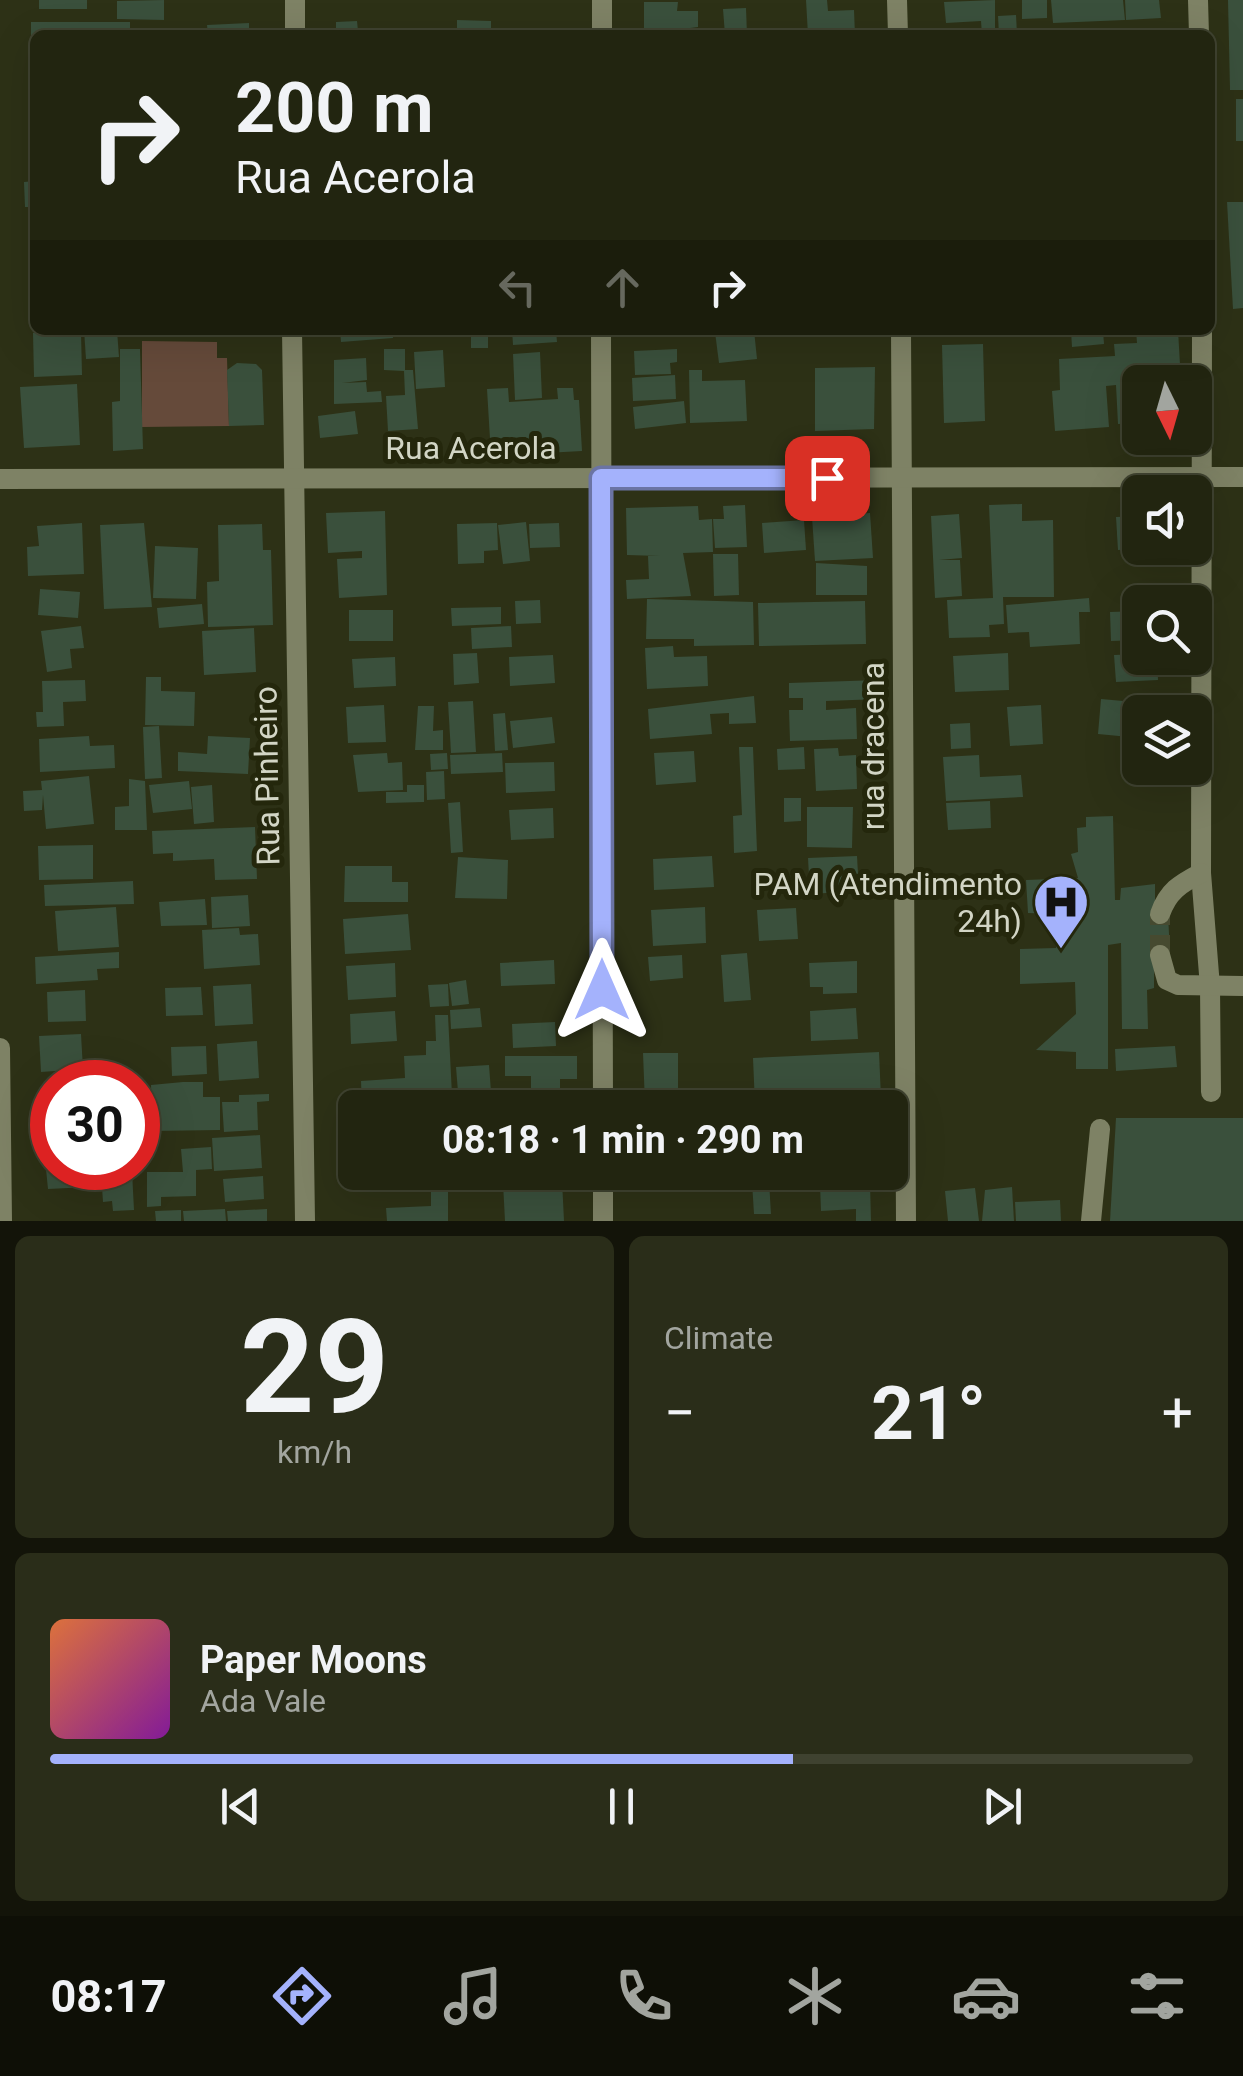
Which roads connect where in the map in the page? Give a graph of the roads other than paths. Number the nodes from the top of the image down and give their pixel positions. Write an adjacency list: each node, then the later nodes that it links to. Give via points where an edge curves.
1 (295, 0): 5 (street)
2 (602, 0): 6 (street)
3 (897, 0): 7 (street)
4 (1198, 0): 8 (street)
5 (294, 30)
6 (602, 30)
7 (898, 30)
8 (1199, 30)
9 (292, 335): 20 (street, Rua Pinheiro)
10 (601, 335): 17 (street)
11 (901, 335): 18 (street, rua dracena)
12 (1202, 335): 13 (street)
13 (1204, 475)
14 (1122, 477): 18 (street, Rua Acerola)
15 (1212, 477): 16 (street, Rua Acerola)
16 (1243, 477)
17 (601, 478): 18 (street, Rua Acerola); 20 (street, Rua Acerola); 28 (street)
18 (902, 478): 35 (street, rua dracena)
19 (0, 479): 20 (street, Rua Acerola)
20 (292, 479): 33 (street, Rua Pinheiro)
21 (1203, 565): 22 (street)
22 (1201, 873): 23 (street, via 1166,897); 26 (street)
23 (1160, 914)
24 (1160, 955): 26 (street, via 1167,980)
25 (1243, 986): 26 (street)
26 (1210, 987): 29 (street)
27 (0, 1048): 32 (street)
28 (603, 1090)
29 (1211, 1092)
30 (1100, 1129): 36 (street)
31 (603, 1190): 34 (street)
32 (2, 1221)
33 (305, 1221)
34 (603, 1221)
35 (906, 1221)
36 (1092, 1221)

